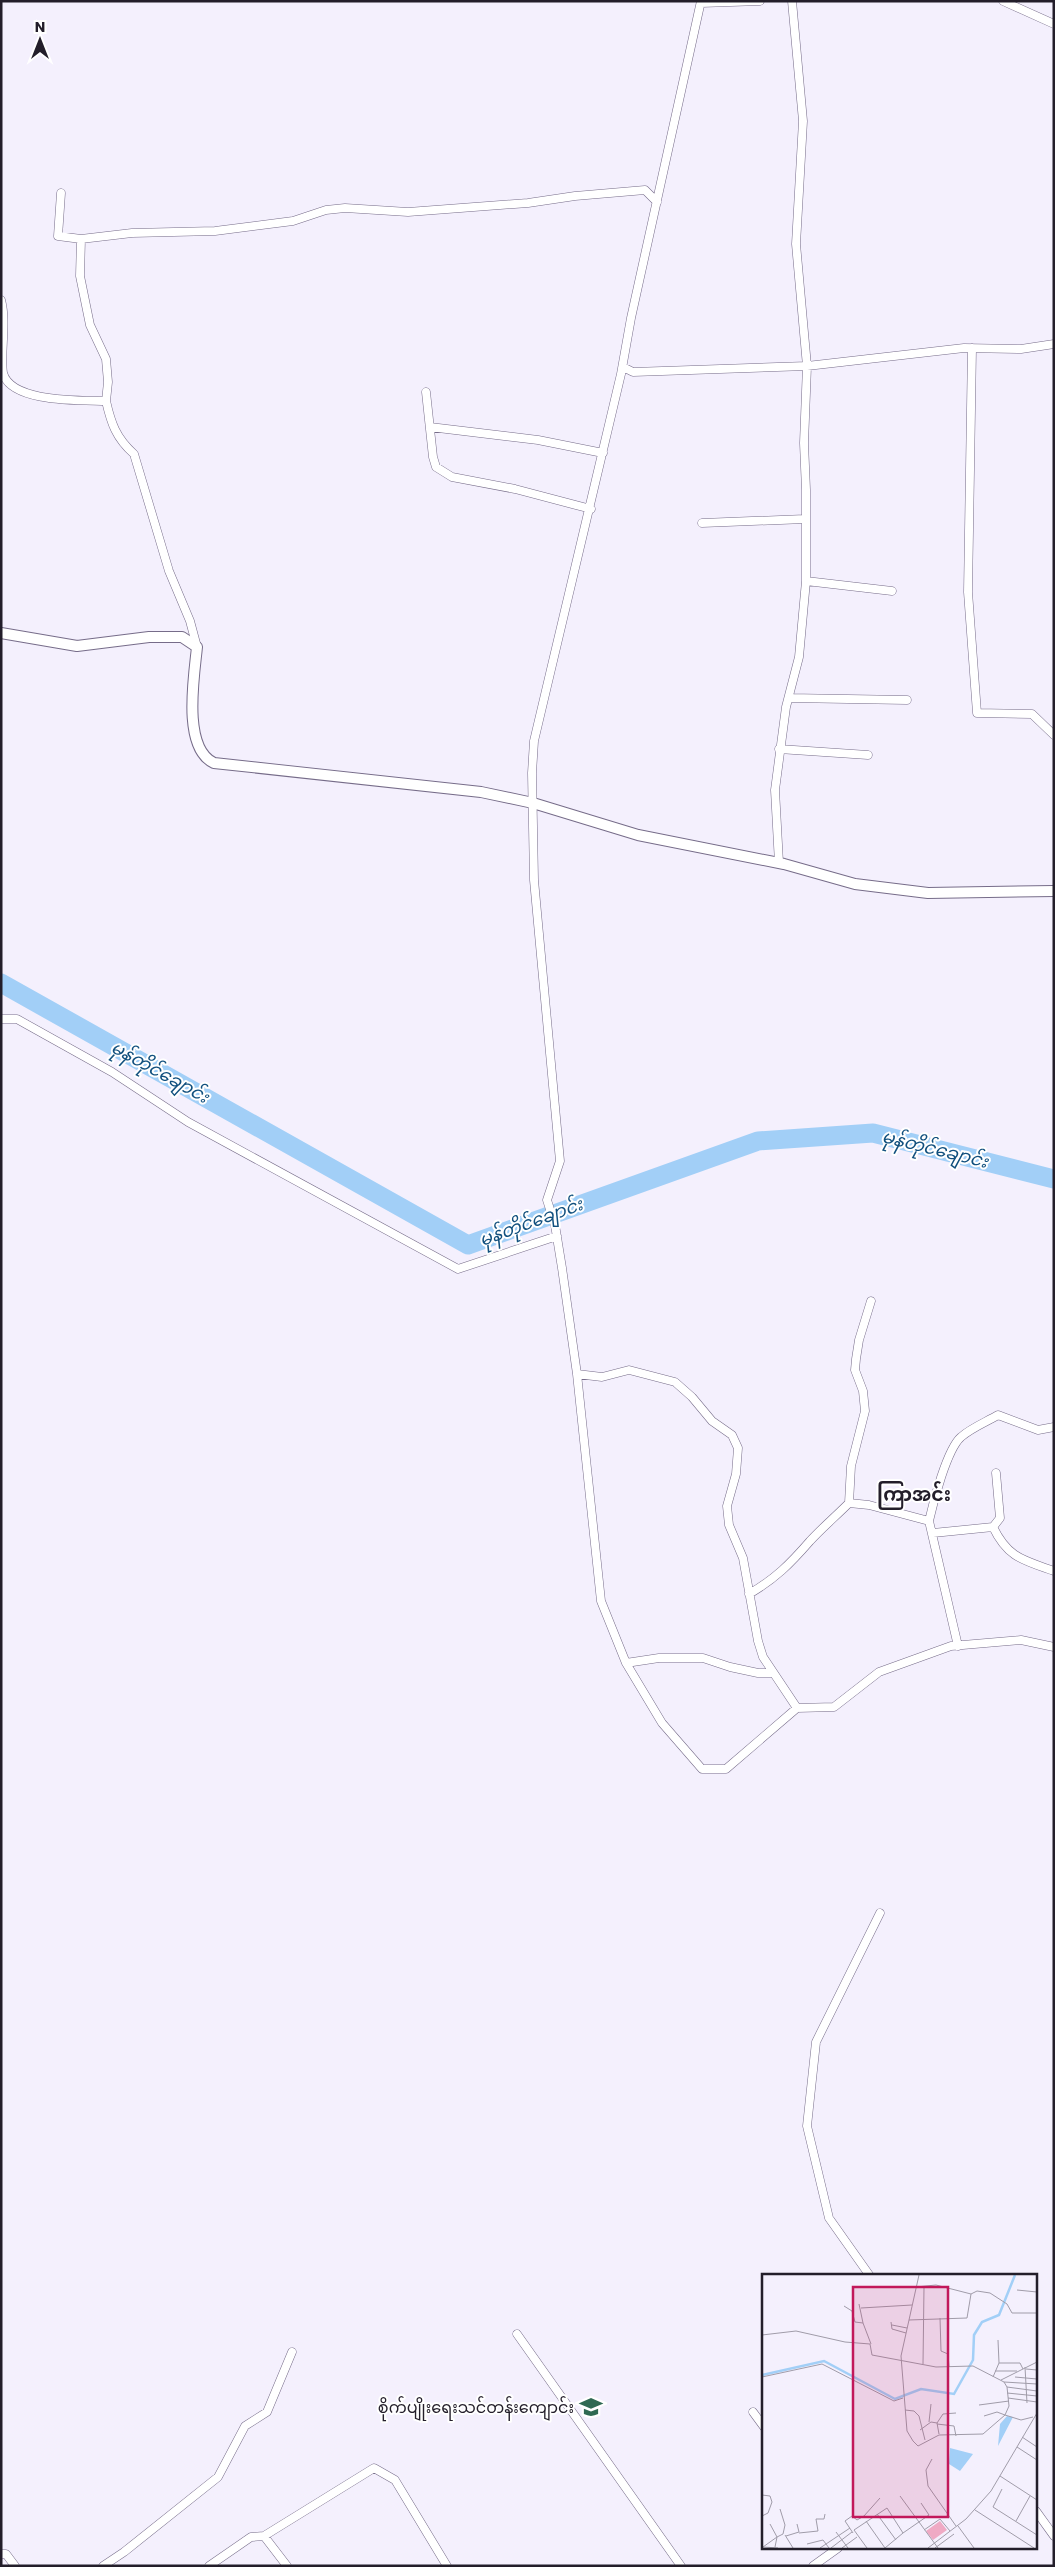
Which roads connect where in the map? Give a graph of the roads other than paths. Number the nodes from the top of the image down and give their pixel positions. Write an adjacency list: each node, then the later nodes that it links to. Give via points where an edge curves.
1 (760, 1): 4 (street)
2 (792, 1): 12 (street, via 803,121 796,244)
3 (1003, 1): 5 (street)
4 (701, 2): 7 (street)
5 (1054, 24)
6 (60, 193): 8 (street, via 58,236)
7 (657, 202): 8 (street, via 645,190 631,190 456,209 408,212 345,208 326,210 293,221 215,231 132,233); 13 (street)
8 (82, 239): 15 (street, via 80,276 90,324 106,359)
9 (1, 300): 15 (street, via 3,374 14,388 53,399)
10 (1054, 344): 11 (street, via 1020,349)
11 (972, 348): 12 (street); 27 (street, via 968,558 977,713 1032,714)
12 (807, 366): 13 (street, via 633,372); 19 (street)
13 (623, 367): 17 (street)
14 (426, 392): 16 (street)
15 (106, 401): 24 (street, via 110,423 120,441 134,454 169,571)
16 (430, 428): 17 (street, via 538,440); 18 (street, via 436,466 452,477 515,489)
17 (603, 453): 18 (street)
18 (590, 509): 30 (street, via 534,741)
19 (804, 518): 20 (street); 21 (street)
20 (702, 523)
21 (806, 581): 22 (street); 25 (street, via 799,657)
22 (892, 591)
23 (1, 633): 24 (street, via 77,646 149,636 182,637)
24 (197, 647): 30 (street, via 192,708 197,746 204,759 482,792)
25 (789, 698): 26 (street); 28 (street)
26 (907, 700)
27 (1054, 735)
28 (780, 749): 29 (street); 31 (street, via 775,790)
29 (868, 755)
30 (533, 803): 31 (street, via 638,835); 34 (street, via 534,880 560,1162 547,1200)
31 (779, 863): 32 (street, via 854,884 928,893)
32 (1054, 891)
33 (1, 1019): 34 (street, via 18,1019 112,1072 188,1122 458,1269)
34 (556, 1236): 36 (street)
35 (871, 1301): 39 (street, via 856,1359 855,1370 863,1391 865,1411 851,1466)
36 (577, 1374): 44 (street, via 602,1377 629,1370 675,1382 712,1421 732,1434 738,1448 736,1474 727,1506 729,1525 743,1558); 47 (street, via 601,1601)
37 (1054, 1427): 40 (street, via 1038,1430 998,1415 959,1438 944,1468)
38 (996, 1473): 41 (street, via 1000,1518)
39 (849, 1503): 40 (street); 44 (street, via 793,1562)
40 (929, 1521): 42 (street)
41 (993, 1527): 42 (street); 43 (street, via 1001,1544 1017,1557)
42 (933, 1533): 45 (street)
43 (1054, 1571)
44 (749, 1594): 48 (street, via 758,1641)
45 (958, 1646): 46 (street, via 1020,1640); 49 (street, via 879,1672 834,1707)
46 (1054, 1647)
47 (626, 1664): 48 (street, via 659,1658 703,1658 758,1673); 49 (street, via 662,1723 702,1769 726,1769)
48 (773, 1673): 49 (street)
49 (797, 1708)
50 (880, 1913): 51 (street, via 816,2042 807,2126 829,2218)
51 (869, 2274)
52 (517, 2334): 66 (street)
53 (292, 2352): 62 (street, via 267,2412 245,2426 218,2477)
54 (753, 2412): 55 (street)
55 (762, 2424)
56 (1038, 2514): 58 (street)
57 (264, 2536): 63 (street, via 251,2537); 64 (street); 65 (street, via 374,2468 395,2480)
58 (1054, 2536)
59 (835, 2550): 67 (street)
60 (1, 2554): 61 (street, via 6,2554)
61 (14, 2566)
62 (103, 2566)
63 (209, 2566)
64 (287, 2566)
65 (447, 2566)
66 (681, 2566)
67 (813, 2566)

